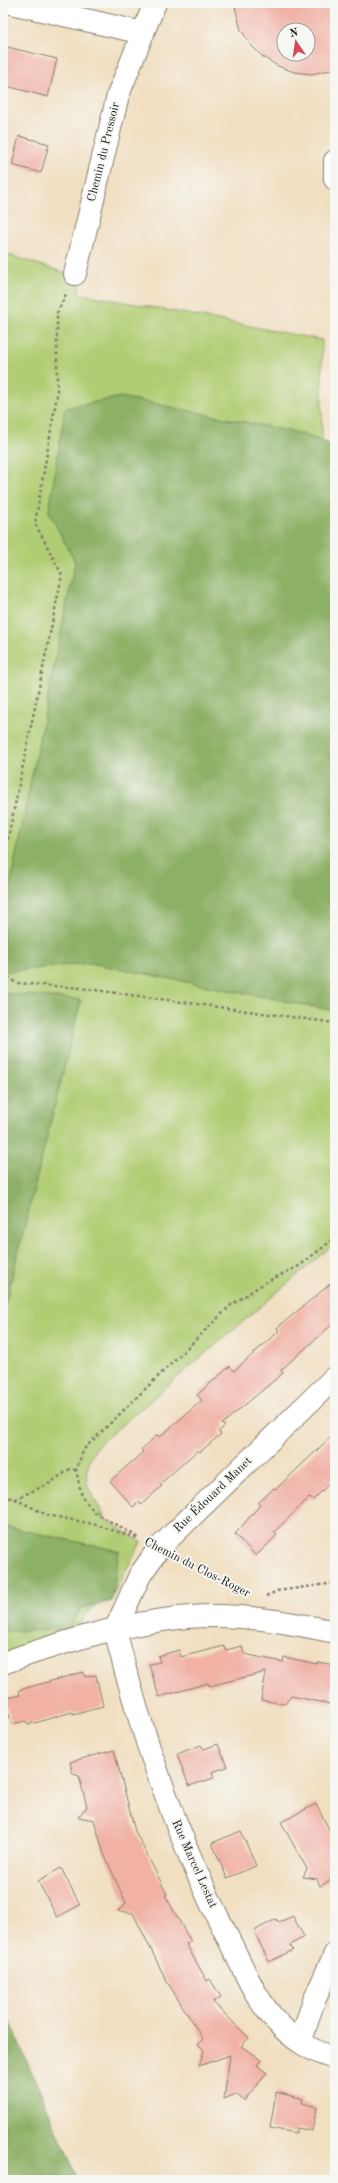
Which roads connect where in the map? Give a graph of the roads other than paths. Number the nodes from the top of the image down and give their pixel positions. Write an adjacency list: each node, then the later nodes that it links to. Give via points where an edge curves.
1 (11, 3): 3 (street)
2 (155, 3): 3 (street, Chemin du Pressoir)
3 (143, 33): 6 (street, Chemin du Pressoir, via 118,95)
4 (335, 161): 5 (street)
5 (335, 178)
6 (75, 274)
7 (335, 1377): 8 (street, Rue Édouard Manet, via 152,1544)
8 (115, 1630): 9 (street, Chemin du Clos-Roger, via 260,1609); 10 (street, Chemin du Clos-Roger); 12 (street, Rue Marcel Lestat, via 136,1712 157,1775 200,1882 263,2003 276,2021)
9 (335, 1632)
10 (3, 1663)
11 (335, 1954): 12 (street, via 313,2003)
12 (301, 2041): 13 (street, Rue Marcel Lestat, via 314,2050)
13 (335, 2058)

